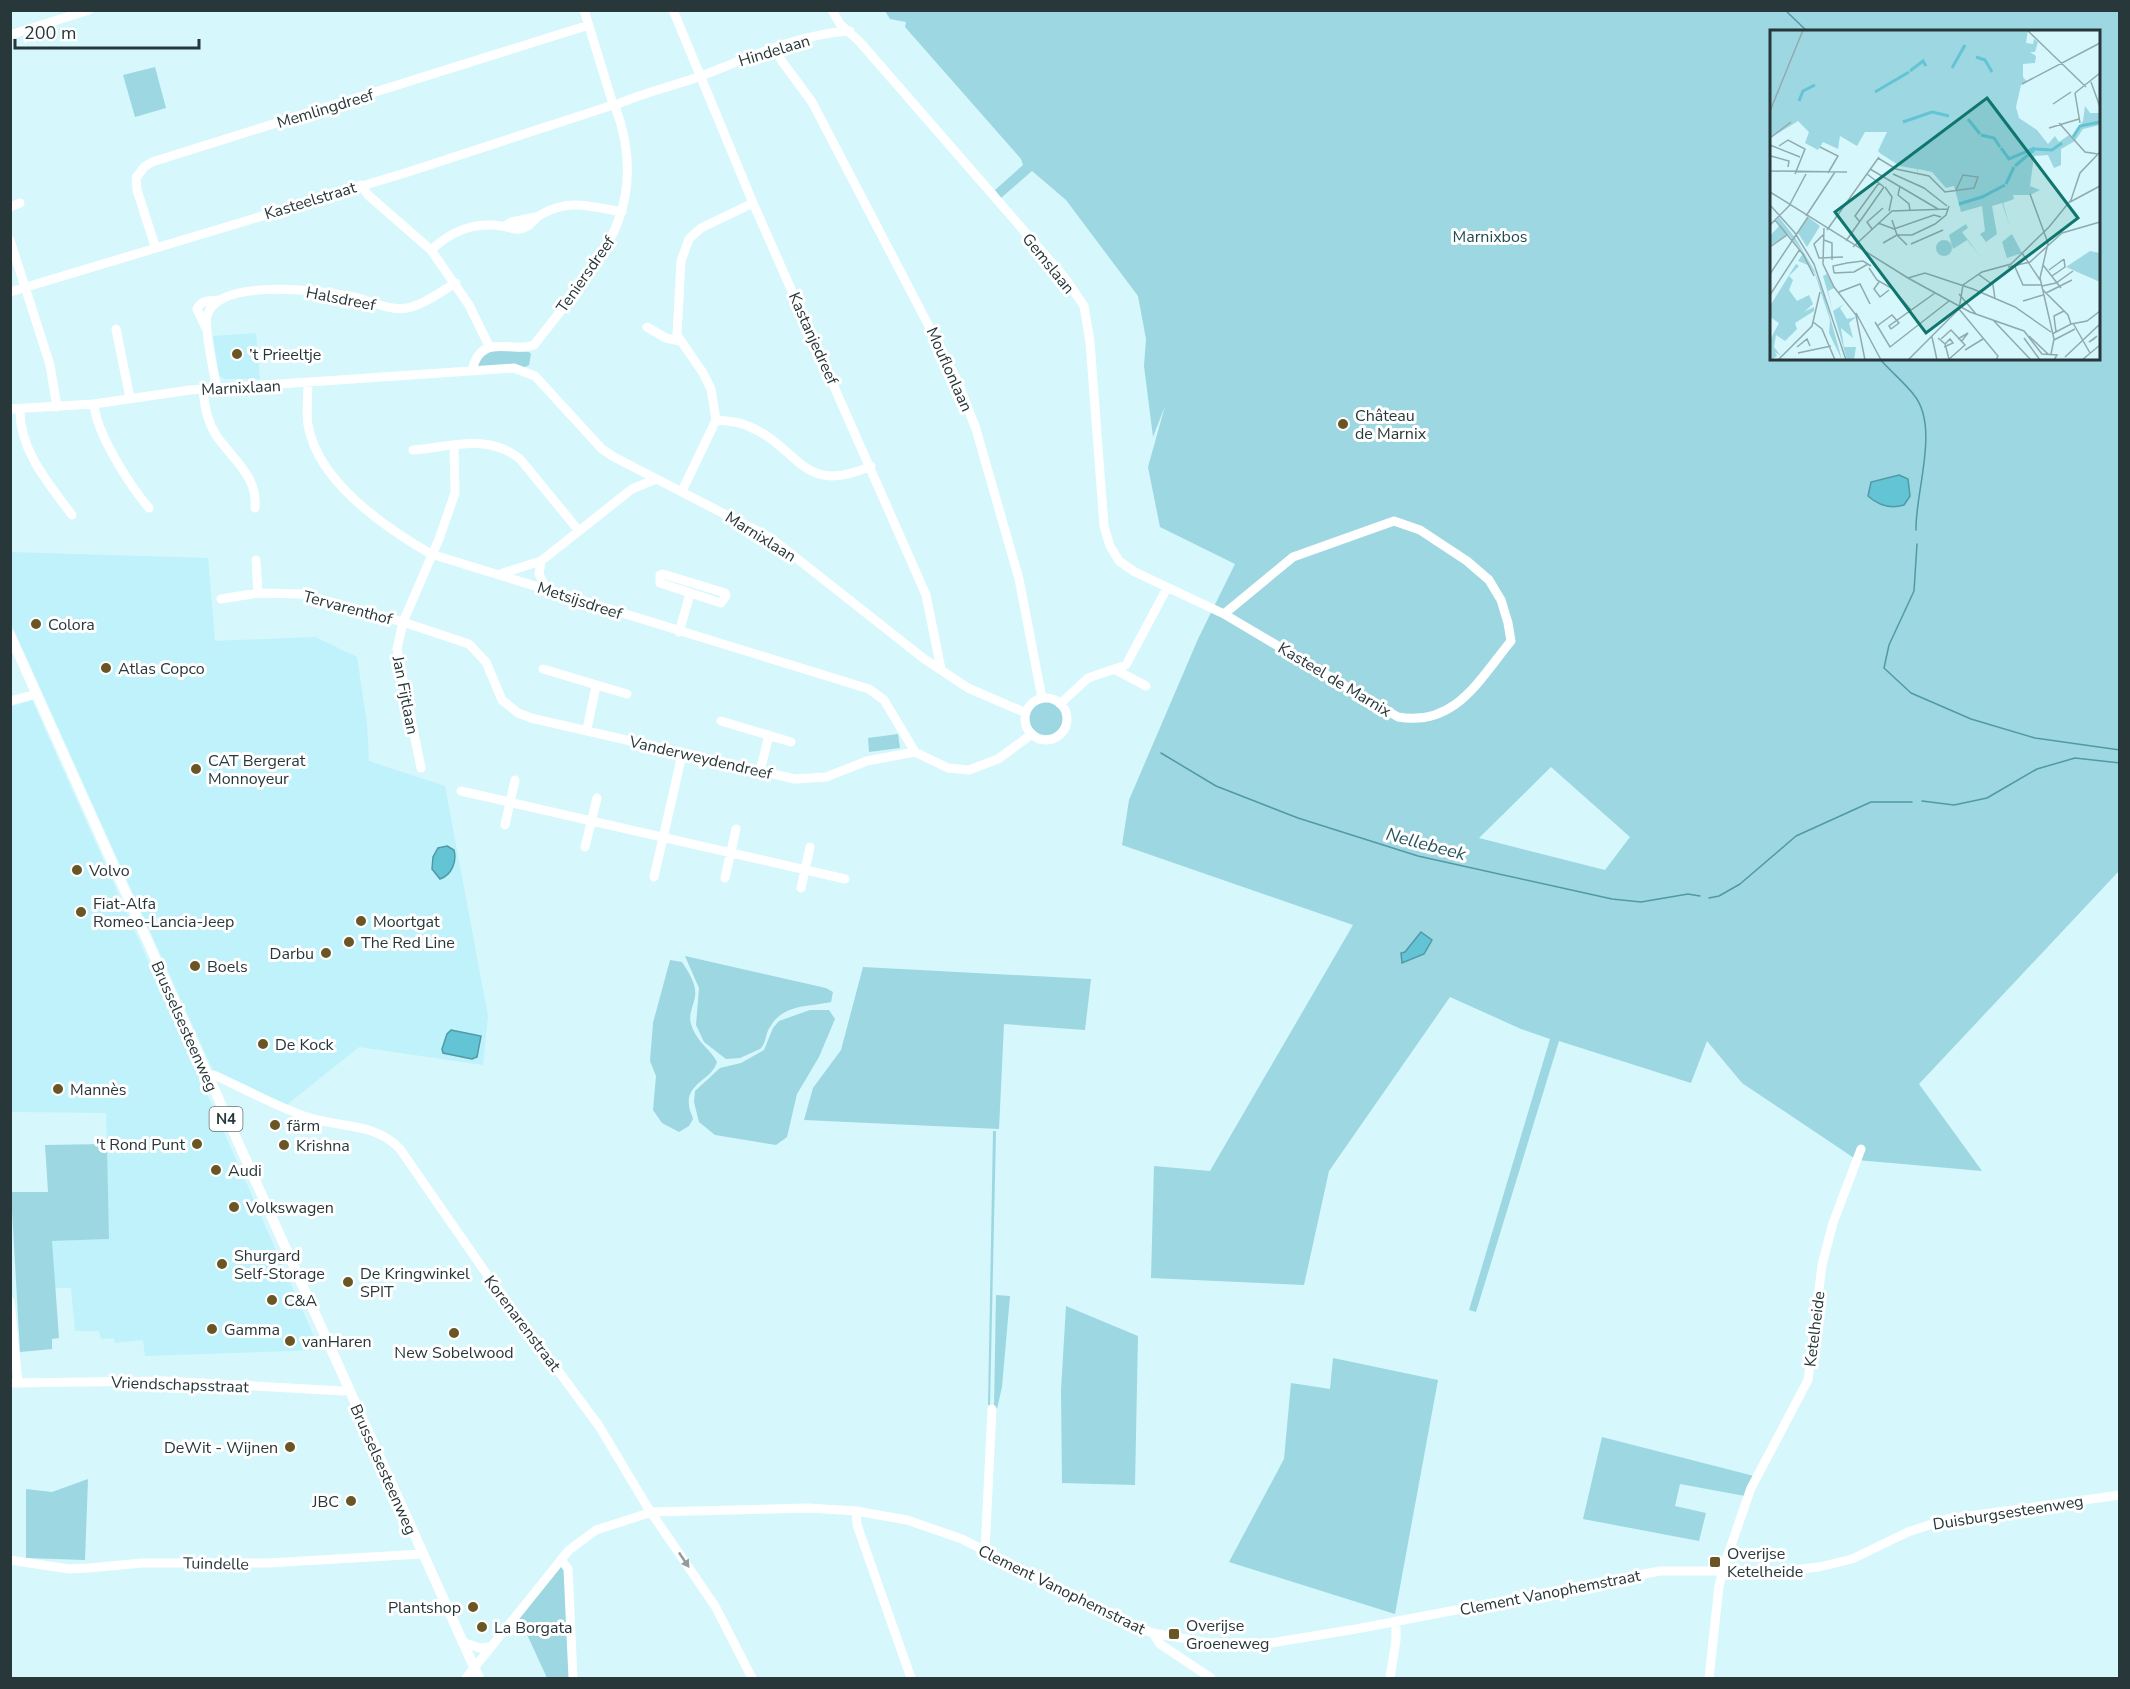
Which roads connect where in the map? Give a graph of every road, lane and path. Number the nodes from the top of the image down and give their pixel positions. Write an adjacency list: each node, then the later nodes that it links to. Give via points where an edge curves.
1 (89, 10): 7 (street)
2 (584, 10): 5 (street, Teniersdreef)
3 (673, 10): 9 (street, Kastanjedreef)
4 (832, 10): 6 (street, Gemslaan)
5 (588, 25): 10 (street, Teniersdreef); 15 (street, Memlingdreef, via 152,162 136,178)
6 (850, 32): 8 (street, Hindelaan, via 834,32); 48 (street, Gemslaan, via 1065,278 1084,306 1104,526 1119,561)
7 (10, 35)
8 (776, 47): 9 (street, Hindelaan); 64 (street, Mouflonlaan, via 781,60 813,102 957,380 976,429 1019,579)
9 (701, 76): 10 (street, Kasteelstraat); 12 (street, Kastanjedreef)
10 (614, 105): 11 (street, Kasteelstraat); 13 (street, Teniersdreef, via 627,154)
11 (362, 185): 15 (street, Kasteelstraat); 16 (street, via 368,195)
12 (753, 203): 22 (street, via 715,219 689,239 681,261 677,335); 35 (street, Kastanjedreef)
13 (622, 212): 16 (street, via 564,204 505,226 470,226 454,232); 23 (street, Teniersdreef, via 611,242 534,345 524,349)
14 (10, 240): 18 (street)
15 (155, 246): 18 (street, Kasteelstraat)
16 (431, 250): 17 (street)
17 (456, 283): 23 (street); 27 (street, Halsdreef, via 407,308 389,308 325,292 281,289 221,299 211,307 206,328)
18 (25, 287): 19 (street, Kasteelstraat); 30 (street, via 50,364)
19 (10, 292)
20 (647, 327): 22 (street)
21 (116, 329): 28 (street)
22 (680, 341): 32 (street, via 704,373)
23 (489, 346): 24 (street)
24 (472, 370): 25 (street, Marnixlaan); 36 (street, Marnixlaan, via 514,368 535,376 602,448)
25 (308, 383): 27 (street, Marnixlaan); 44 (street, Metsijsdreef, via 308,424 313,441 333,474 361,506)
26 (203, 389): 27 (street, Marnixlaan); 28 (street, Marnixlaan); 41 (street, via 215,434 257,493)
27 (217, 389)
28 (130, 398): 29 (street, Marnixlaan)
29 (94, 404): 30 (street, Marnixlaan); 40 (street, via 95,415 115,455)
30 (57, 407): 31 (street, Marnixlaan)
31 (15, 409): 42 (street, via 41,474)
32 (716, 420): 35 (street, via 747,425 820,475 833,478); 39 (street)
33 (454, 446): 34 (street); 43 (street, via 483,442 509,450); 44 (street, via 455,493)
34 (413, 450)
35 (871, 466): 58 (street, Kastanjedreef, via 926,595)
36 (636, 469): 37 (street, Marnixlaan); 38 (street)
37 (656, 479): 38 (street); 39 (street, Marnixlaan)
38 (632, 489): 43 (street)
39 (682, 491): 58 (street, Marnixlaan, via 771,538)
40 (149, 508)
41 (255, 508)
42 (72, 515)
43 (579, 531): 46 (street)
44 (431, 554): 47 (street, Metsijsdreef); 54 (street)
45 (256, 560): 50 (street)
46 (541, 561): 47 (street); 49 (street, via 539,573)
47 (500, 574): 49 (street, Metsijsdreef)
48 (1167, 588): 53 (street, Kasteel de Marnix); 59 (street, via 1134,653)
49 (546, 589): 55 (street, Metsijsdreef)
50 (258, 593): 52 (street, Tervarenthof); 54 (street, Tervarenthof, via 302,594)
51 (690, 594): 51 (street, via 721,603 726,596 660,575 660,583); 55 (street)
52 (221, 599)
53 (1224, 614): 53 (street, Kasteel de Marnix, via 1383,710 1417,720 1439,715 1461,701 1511,641 1505,612 1489,580 1420,530 1394,520 1293,557)
54 (403, 622): 69 (street, Vanderweydendreef, via 474,648 486,662 502,700 518,713); 75 (street, Jan Fijtlaan, via 397,650)
55 (679, 632): 73 (street, Metsijsdreef, via 879,694)
56 (10, 635): 62 (main road, Brusselsesteenweg / N4)
57 (543, 669): 60 (street)
58 (941, 669): 67 (street, Marnixlaan, via 968,688)
59 (1116, 670): 61 (street); 66 (street, via 1088,678)
60 (596, 686): 63 (street); 69 (street)
61 (1146, 686)
62 (37, 694): 65 (street); 93 (main road, Brusselsesteenweg / N4)
63 (627, 694)
64 (1042, 698): 66 (street); 67 (street, via 1031,704)
65 (10, 701)
66 (1060, 704): 70 (street, via 1067,719 1061,734 1048,740)
67 (1026, 713): 70 (street, via 1026,726)
68 (721, 721): 71 (street)
69 (586, 729): 74 (street, Vanderweydendreef)
70 (1032, 734): 73 (street, via 998,759 969,770 948,768)
71 (769, 735): 72 (street); 76 (street)
72 (791, 741)
73 (915, 752): 76 (street, Vanderweydendreef, via 867,761 812,779)
74 (682, 755): 76 (street, Vanderweydendreef); 84 (street)
75 (420, 768)
76 (760, 771)
77 (515, 780): 80 (street)
78 (461, 791): 80 (street)
79 (597, 798): 81 (street)
80 (510, 802): 81 (street); 82 (street)
81 (591, 821): 84 (street); 85 (street)
82 (505, 825)
83 (736, 829): 87 (street)
84 (663, 838): 87 (street); 89 (street)
85 (585, 847)
86 (810, 847): 88 (street)
87 (730, 853): 88 (street); 90 (street)
88 (805, 870): 91 (street); 92 (street)
89 (654, 876)
90 (725, 878)
91 (845, 879)
92 (801, 888)
93 (207, 1076): 97 (main road, Brusselsesteenweg / N4); 101 (street, Korenarenstraat, via 214,1075 306,1117 372,1130 396,1144 584,1404)
94 (1860, 1149): 106 (street, Ketelheide, via 1822,1265 1808,1380 1751,1488)
95 (10, 1301): 96 (street)
96 (14, 1383): 97 (street, Vriendschapsstraat, via 165,1381)
97 (348, 1389): 103 (main road, Brusselsesteenweg / N4)
98 (992, 1409): 102 (street)
99 (2120, 1495): 106 (street, Duisburgsesteenweg, via 1947,1519 1908,1532 1852,1559 1819,1567)
100 (856, 1511): 101 (street, Clement Vanophemstraat, via 808,1508); 102 (street, Clement Vanophemstraat, via 924,1525); 116 (street, via 857,1525)
101 (652, 1512): 104 (street, Clement Vanophemstraat, via 596,1530); 115 (street, Korenarenstraat, one-way to 115, via 715,1606)
102 (985, 1551): 108 (street, Clement Vanophemstraat)
103 (422, 1554): 105 (street, Tuindelle, via 69,1569); 109 (main road, Brusselsesteenweg / N4)
104 (561, 1559): 110 (street, Clement Vanophemstraat); 114 (street, via 568,1569)
105 (10, 1560)
106 (1724, 1570): 107 (street, Clement Vanophemstraat, via 1644,1573); 119 (street, Ketelheide)
107 (1396, 1621): 108 (street, Clement Vanophemstraat, via 1265,1644 1224,1646); 118 (street)
108 (1153, 1633): 117 (street, via 1160,1644)
109 (462, 1642): 110 (street); 111 (main road, Brusselsesteenweg / N4)
110 (489, 1647): 111 (street, Clement Vanophemstraat)
111 (474, 1667): 112 (street, Clement Vanophemstraat); 113 (main road, Brusselsesteenweg / N4)
112 (466, 1678)
113 (479, 1678)
114 (573, 1678)
115 (752, 1678)
116 (911, 1678)
117 (1211, 1678)
118 (1390, 1678)
119 (1709, 1678)

